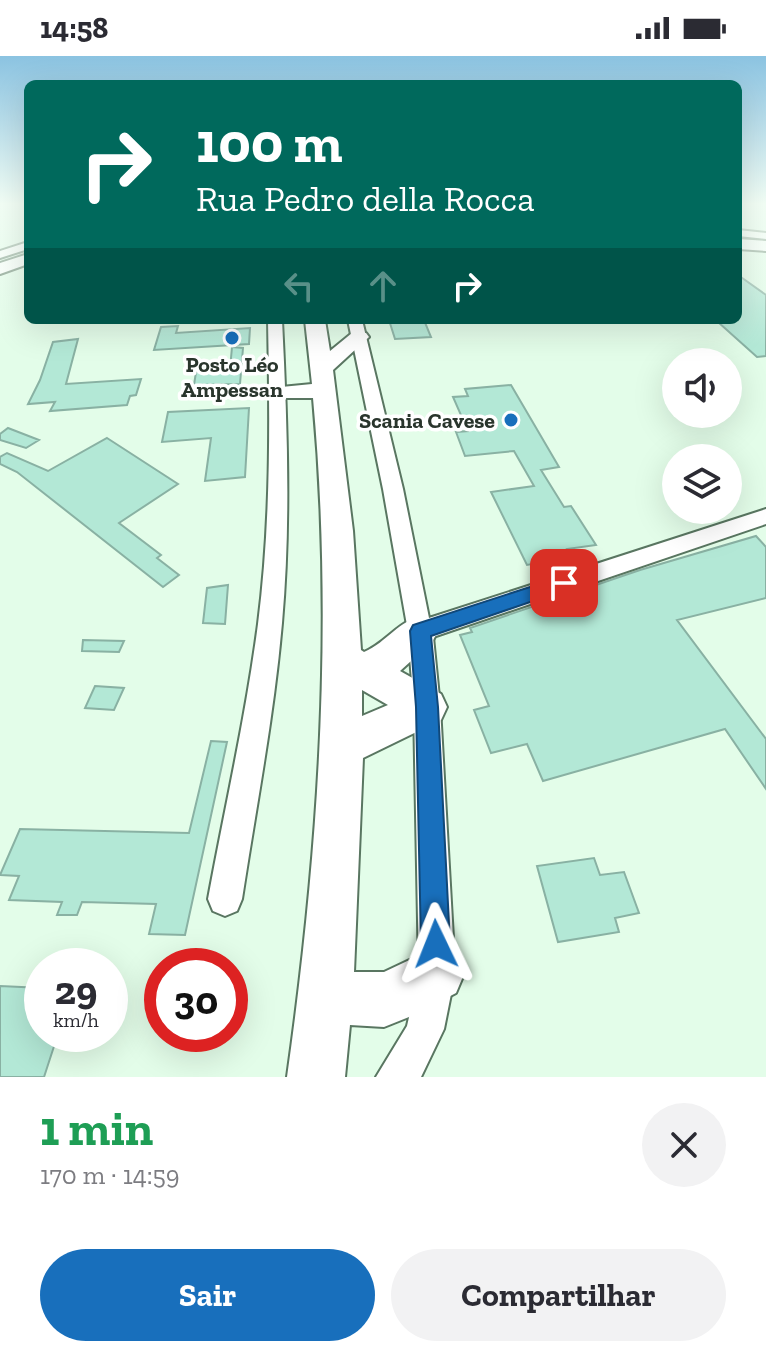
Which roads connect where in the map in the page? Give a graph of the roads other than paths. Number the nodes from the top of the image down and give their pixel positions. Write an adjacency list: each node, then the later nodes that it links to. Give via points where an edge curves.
1 (0, 255): 2 (street)
2 (22, 257)
3 (275, 324): 7 (street)
4 (316, 328): 5 (highway); 6 (highway)
5 (357, 329): 6 (highway); 9 (street)
6 (323, 379): 7 (highway); 10 (highway)
7 (279, 393): 13 (street, via 276,547 265,664)
8 (766, 516): 9 (street)
9 (420, 631): 10 (highway, via 393,657); 11 (street)
10 (352, 665): 11 (highway); 12 (highway)
11 (427, 707): 12 (highway); 14 (street)
12 (342, 746): 15 (highway)
13 (225, 899)
14 (437, 974): 15 (highway, via 388,1000 362,1003); 17 (street, via 431,1017 416,1054)
15 (326, 992): 16 (highway)
16 (316, 1077)
17 (396, 1077)

